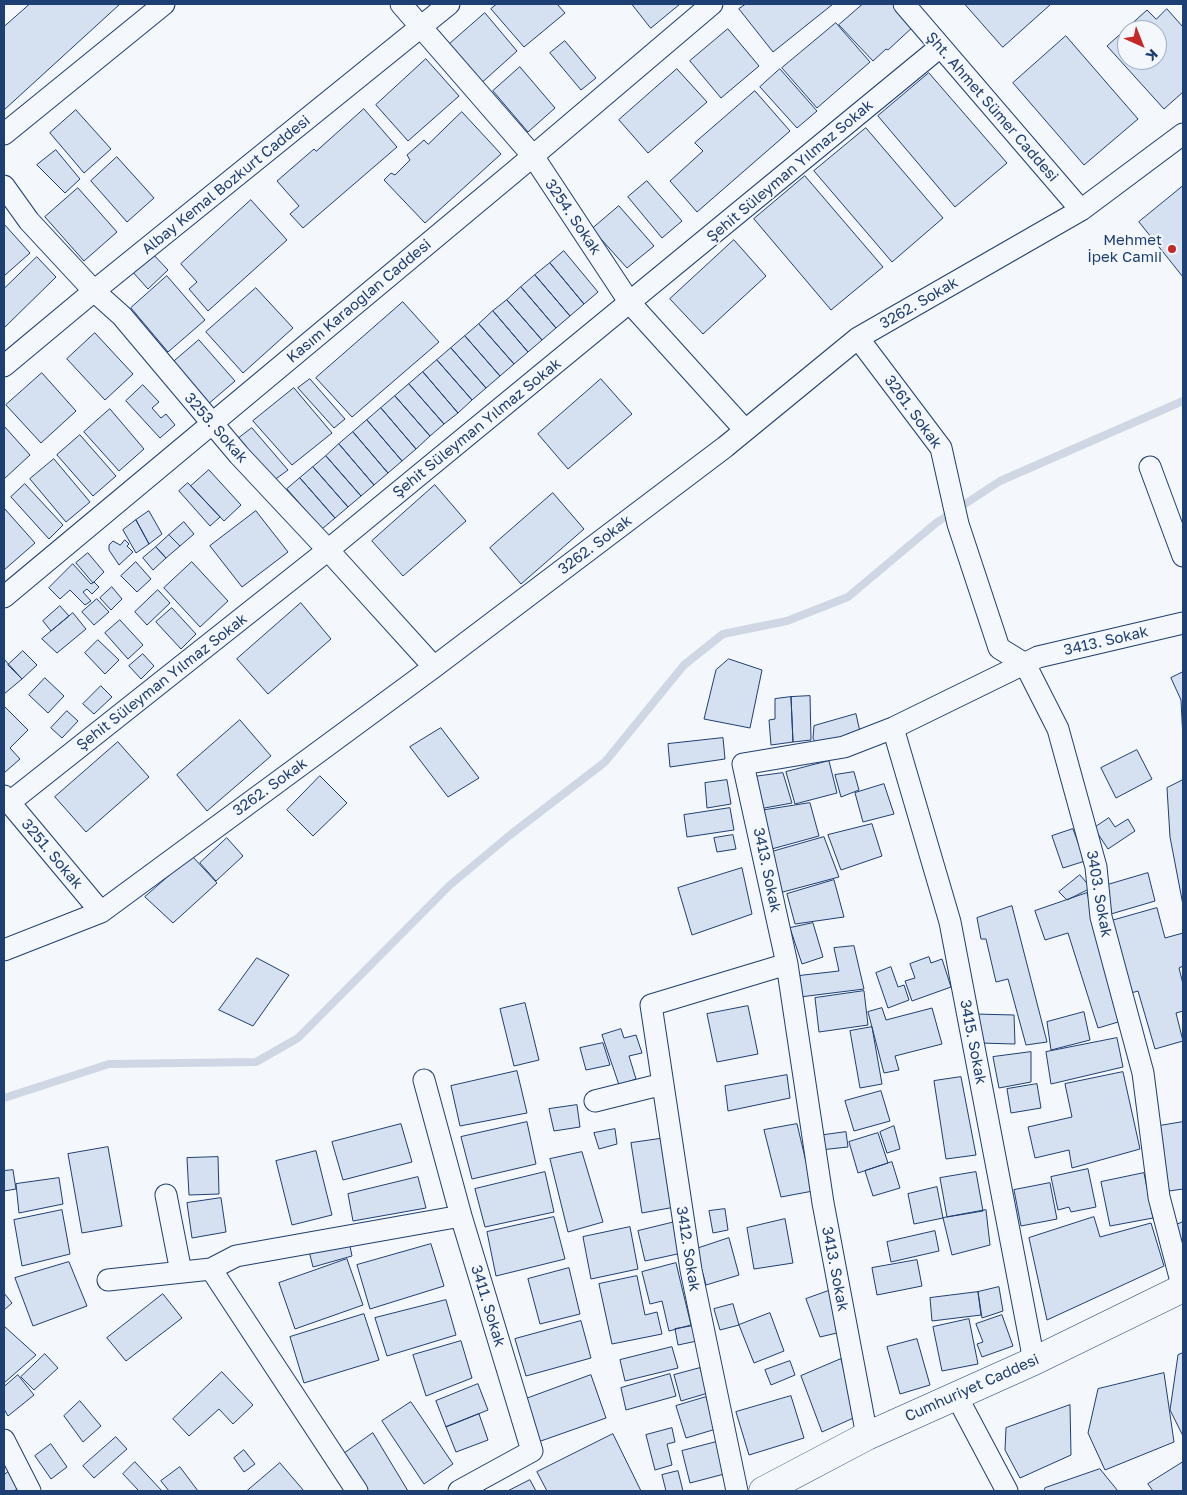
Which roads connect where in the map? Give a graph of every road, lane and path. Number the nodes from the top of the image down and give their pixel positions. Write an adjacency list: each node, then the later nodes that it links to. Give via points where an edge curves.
1 (164, 4): 8 (street)
2 (401, 4): 6 (street, 3254. Sokak)
3 (448, 4): 6 (street, Albay Kemal Bozkurt Caddesi)
4 (712, 4): 10 (street, Kasım Karaoğlan Caddesi)
5 (904, 4): 7 (street, Şht. Ahmet Sümer Caddesi)
6 (421, 27): 10 (street, 3254. Sokak); 13 (street, Albay Kemal Bozkurt Caddesi)
7 (940, 47): 12 (street, Şht. Ahmet Sümer Caddesi); 14 (street, Şehit Süleyman Yılmaz Sokak)
8 (4, 134)
9 (1183, 134): 12 (street, 3262. Sokak)
10 (532, 156): 14 (street, 3254. Sokak); 17 (street, Kasım Karaoğlan Caddesi)
11 (4, 186): 13 (street, 3253. Sokak, via 29,221)
12 (1081, 210): 15 (street, 3262. Sokak)
13 (94, 291): 16 (street, Albay Kemal Bozkurt Caddesi); 17 (street, 3253. Sokak, via 122,316)
14 (630, 303): 18 (street, 3254. Sokak); 20 (street, Şehit Süleyman Yılmaz Sokak)
15 (858, 338): 18 (street, 3262. Sokak); 24 (street, 3261. Sokak, via 942,448 958,524 999,648)
16 (4, 366)
17 (212, 424): 20 (street, 3253. Sokak); 22 (street, Kasım Karaoğlan Caddesi)
18 (746, 430): 25 (street, 3262. Sokak)
19 (1150, 467): 21 (street)
20 (328, 550): 25 (street, 3253. Sokak); 27 (street, Şehit Süleyman Yılmaz Sokak)
21 (1183, 556)
22 (4, 597)
23 (1183, 623): 24 (street, 3413. Sokak, via 1038,657)
24 (1025, 664): 26 (street, 3413. Sokak); 39 (street, 3403. Sokak, via 1058,728 1096,867 1101,917 1142,1073 1159,1197)
25 (434, 667): 28 (street, 3262. Sokak)
26 (893, 728): 30 (street, 3413. Sokak, via 844,747 743,764); 40 (street, 3415. Sokak, via 950,922)
27 (7, 799): 28 (street, 3251. Sokak)
28 (101, 912): 29 (street, 3262. Sokak)
29 (4, 950)
30 (787, 964): 32 (street, 3412. Sokak, via 651,1005); 42 (street, 3413. Sokak, via 823,1203)
31 (424, 1080): 35 (street, 3411. Sokak)
32 (663, 1084): 33 (street); 47 (street, 3412. Sokak, via 691,1270)
33 (595, 1101)
34 (166, 1195): 37 (street)
35 (460, 1216): 36 (street, via 236,1256); 46 (street, 3411. Sokak, via 532,1451)
36 (211, 1268): 37 (street); 45 (street)
37 (180, 1272): 38 (street)
38 (108, 1280)
39 (1183, 1289): 40 (main road, Cumhuriyet Caddesi)
40 (1034, 1361): 41 (main road, Cumhuriyet Caddesi)
41 (956, 1396): 42 (main road, Cumhuriyet Caddesi); 49 (street)
42 (867, 1436): 48 (main road, Cumhuriyet Caddesi)
43 (5, 1445): 44 (street)
44 (30, 1491)
45 (357, 1491)
46 (459, 1491)
47 (737, 1491)
48 (763, 1491)
49 (1007, 1491)

